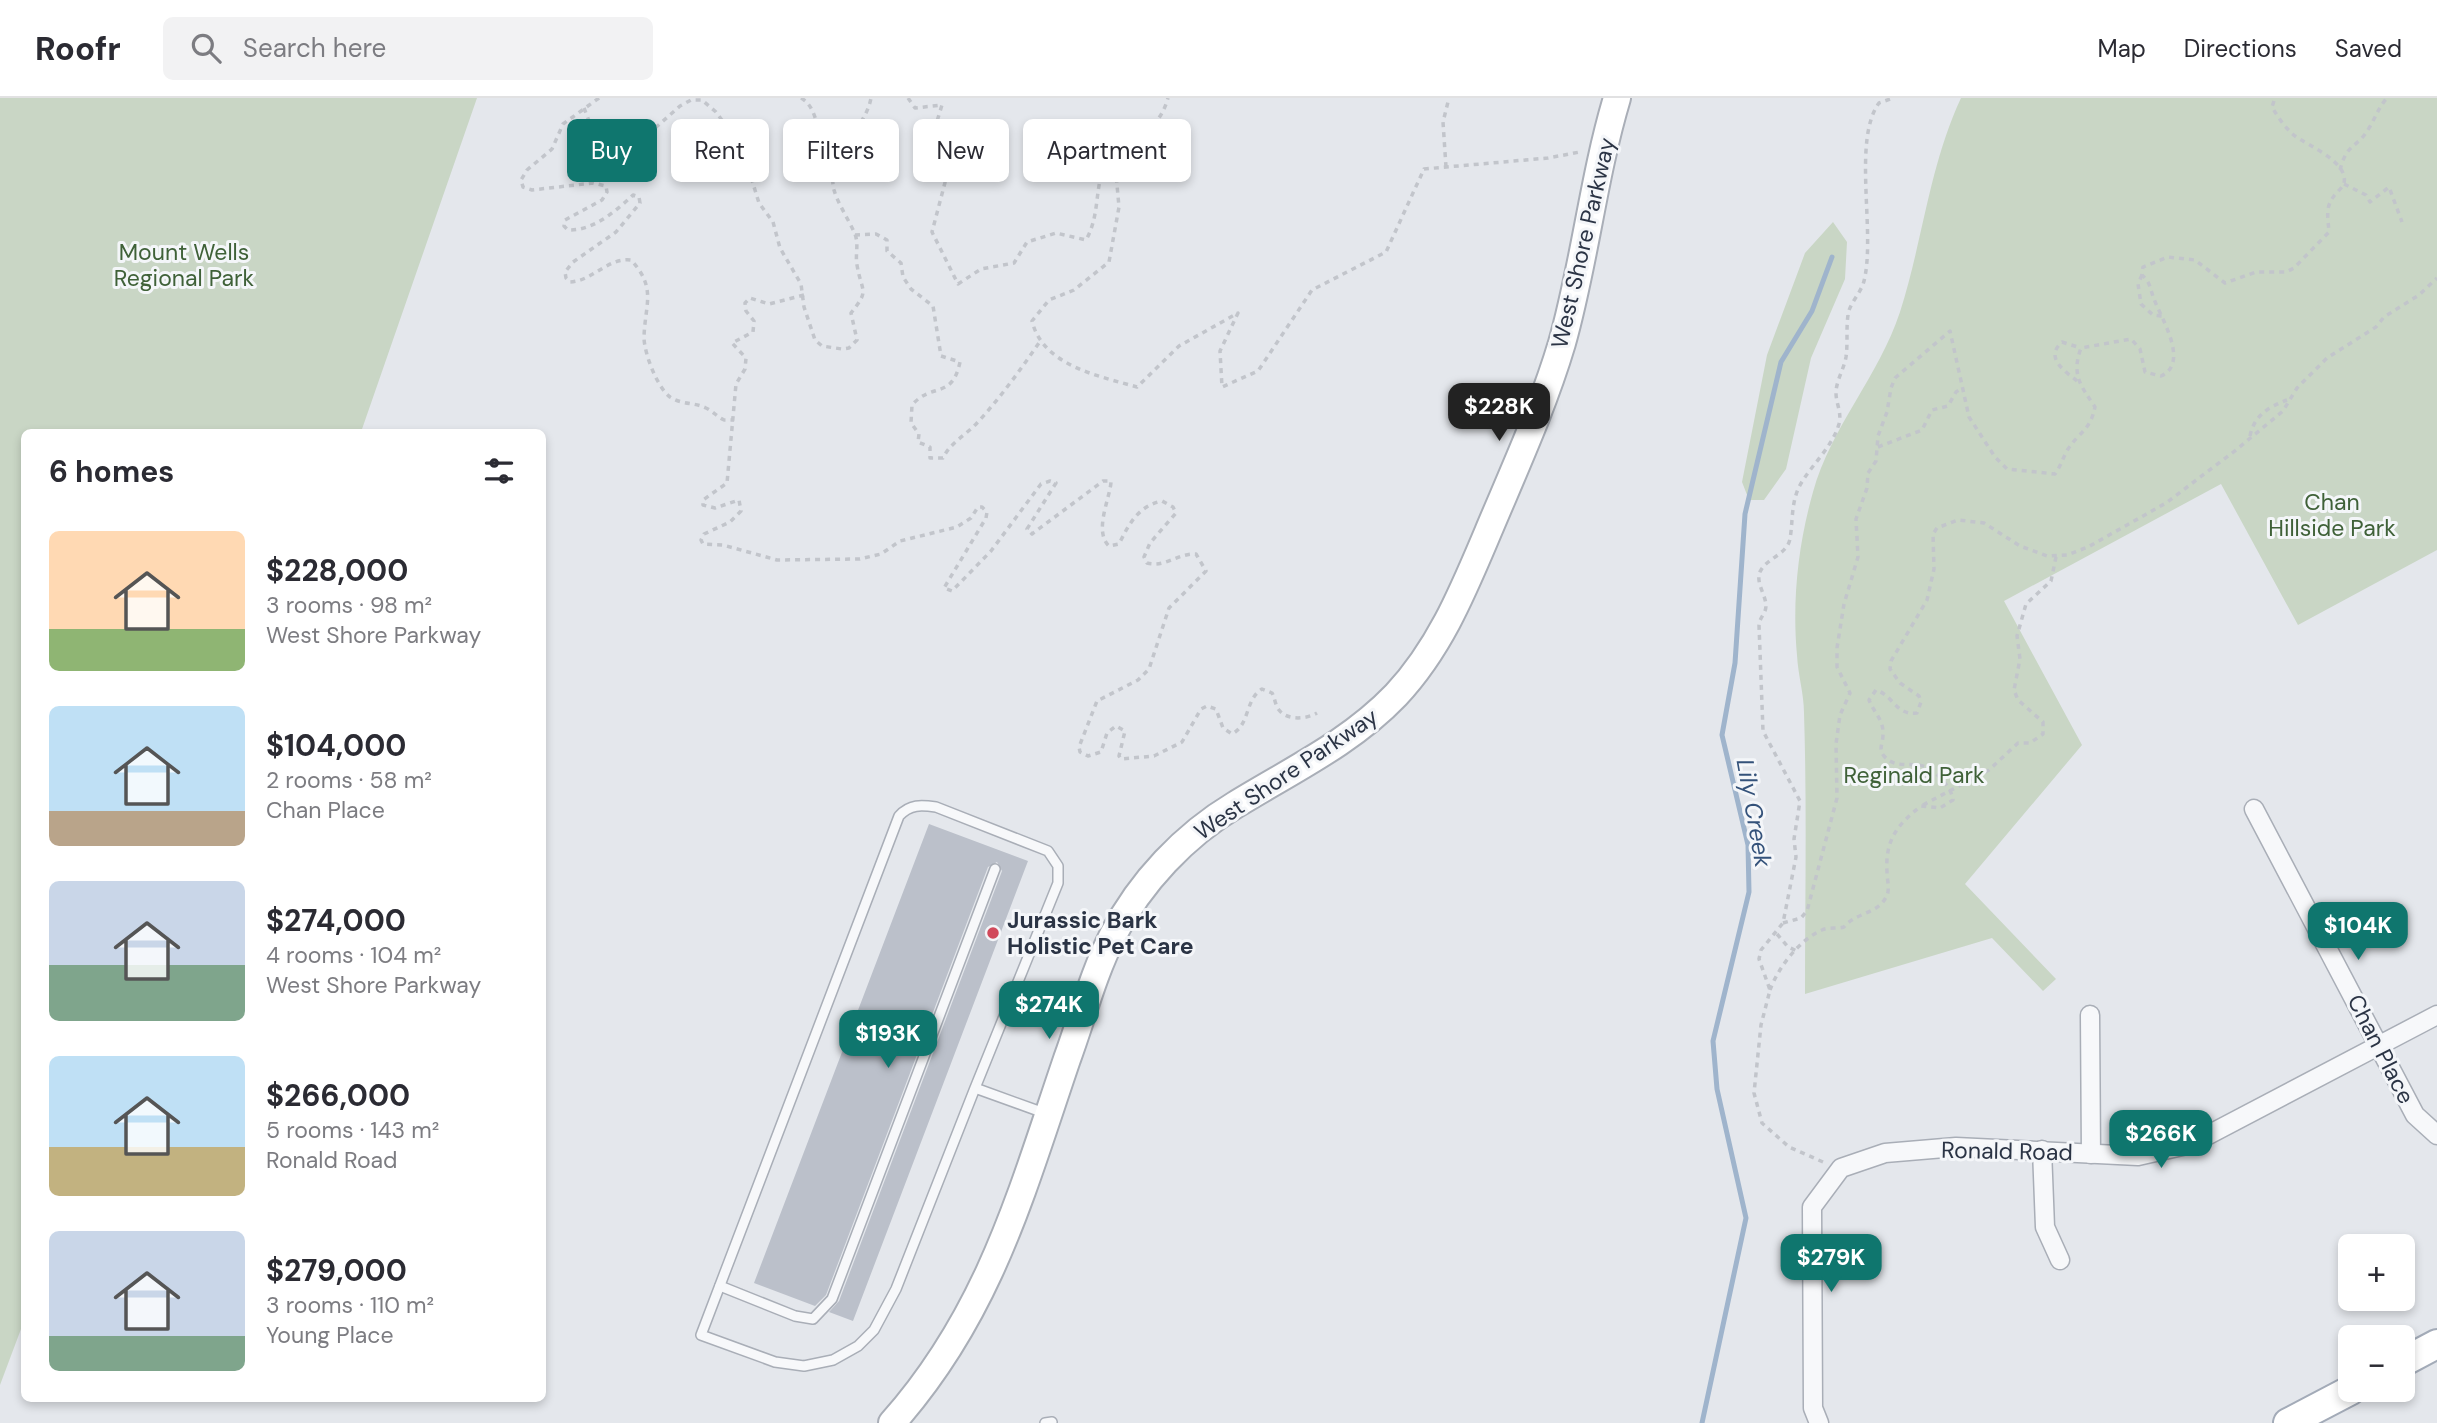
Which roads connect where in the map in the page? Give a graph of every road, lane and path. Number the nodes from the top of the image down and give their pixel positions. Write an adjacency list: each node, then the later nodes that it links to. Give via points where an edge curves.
1 (599, 98): 12 (path)
2 (801, 98): 13 (path, via 811,105)
3 (871, 98): 14 (path)
4 (908, 98): 5 (path, via 915,108 942,104 933,134 947,175 932,232 958,284 981,269 1014,263 1027,242 1056,233 1086,240 1093,229 1099,174 1116,144 1154,126)
5 (1168, 98)
6 (1449, 98): 16 (path, via 1443,122)
7 (1617, 98): 15 (main road, West Shore Parkway)
8 (1893, 98): 11 (path)
9 (2275, 98): 17 (path, via 2272,107 2277,117)
10 (2387, 98): 17 (path, via 2369,129 2344,153)
11 (1880, 101): 41 (path, via 1869,124 1866,269 1848,313 1846,358 1835,394 1839,422 1793,501 1790,541 1759,575 1765,601 1759,625 1763,731 1800,801 1796,857)
12 (584, 108): 25 (path, via 591,126 575,145 589,150 632,132 653,129 680,106 702,100 716,112 739,147 759,203 773,222 780,248); 32 (path, via 564,124 552,149 527,170 521,180 523,187 606,186 602,200 565,220 568,230 607,217 633,195 640,203 603,243 573,262 566,278 581,282 621,259 631,260 646,279 649,297 644,339 668,395 685,405 709,409 724,420)
13 (815, 119)
14 (864, 119)
15 (1606, 146): 16 (path, via 1548,158); 49 (main road, West Shore Parkway, via 1562,344 1530,431 1441,634 1420,668 1372,719 1323,755 1200,829 1152,877 1108,946)
16 (1446, 167): 27 (path, via 1424,169 1386,252 1312,290 1258,371 1222,387 1220,351 1238,313 1179,346 1136,387 1074,369)
17 (2340, 170): 20 (path)
18 (834, 182): 22 (path)
19 (1117, 182): 27 (path, via 1119,207 1109,262 1074,290 1049,300 1032,321)
20 (2344, 184): 21 (path, via 2370,201 2389,187); 23 (path, via 2327,209 2329,232 2286,272 2256,272 2225,283 2201,262 2168,257 2143,267)
21 (2402, 222)
22 (855, 234): 25 (path, via 864,292 851,313 855,344 831,349 816,340); 27 (path, via 876,234 887,240 887,251 901,263 905,282 933,306 941,356 960,362 950,386 919,397 912,405 911,423 918,431 918,442 930,447 930,458 943,458 979,422 1023,371)
23 (2142, 275): 26 (path); 26 (path, via 2138,284 2141,304 2153,316)
24 (2437, 278): 31 (path, via 2376,327 2327,358)
25 (804, 295): 32 (path, via 769,304 747,299 753,332 732,343 746,358 736,384)
26 (2162, 316): 28 (path, via 2174,355 2166,374 2145,372 2140,349 2131,339)
27 (1041, 340)
28 (2081, 348): 29 (path); 29 (path, via 2062,342 2055,353 2062,369)
29 (2077, 381): 30 (path, via 2095,407 2091,422 2050,475 2002,465 1969,417)
30 (1962, 388): 34 (path, via 1948,406 1932,410 1922,430); 34 (path, via 1952,333 1947,331 1895,378)
31 (2288, 400): 33 (path, via 2283,411); 33 (path, via 2266,409)
32 (734, 420): 36 (path, via 727,483 703,500 703,505 715,508 739,500 741,511 701,540 777,560 831,561 881,554 900,541 957,527 982,507 986,518 944,588 952,591 990,551 1041,484 1051,481 1056,487 1030,522 1027,530 1032,534 1107,480 1112,484 1105,496 1102,530 1109,546 1119,544 1146,506 1162,501 1173,507 1173,519 1146,550 1147,562 1158,565 1186,553 1196,554 1206,571 1169,608 1149,669 1138,680 1097,701 1079,747 1083,756 1101,752 1107,733 1116,726 1126,736 1121,759 1154,756 1182,742 1207,706 1216,709 1223,728 1232,734 1241,727 1262,689 1272,693 1277,708 1287,715 1310,717)
33 (2249, 439): 35 (path, via 2141,519 2088,547)
34 (1878, 447): 41 (path, via 1856,519 1858,557 1837,648 1837,667 1850,692 1840,715 1836,744 1837,798 1807,911 1801,918)
35 (2056, 557): 37 (path, via 2051,581 2026,604 2017,636 2020,659 2014,690 2018,700 2043,722 2043,734 2037,740 2018,743 1989,770); 37 (path, via 2031,551 1984,523 1958,520 1945,523 1933,534 1934,569 1927,600 1889,669 1919,696 1920,708 1908,713 1876,690 1869,700 1882,723 1880,749 1884,756 1902,766 1926,767)
36 (1317, 713)
37 (1951, 790): 38 (path); 38 (path, via 1949,805)
38 (1921, 806): 43 (path, via 1893,832 1885,900 1844,927 1823,929)
39 (2254, 809): 47 (street, Chan Place)
40 (995, 869): 55 (lane, via 832,1299 813,1319)
41 (1783, 923): 42 (path)
42 (1777, 934): 43 (path); 44 (path, via 1765,940 1759,959)
43 (1797, 951): 44 (path, via 1781,967)
44 (1770, 990): 53 (path, via 1755,1073 1754,1093 1762,1123 1789,1147)
45 (2090, 1015): 52 (street)
46 (2437, 1016): 47 (street, Ronald Road)
47 (2381, 1046): 50 (street, Chan Place, via 2415,1115); 52 (street, Ronald Road, via 2191,1144 2138,1156)
48 (975, 1088): 49 (lane); 55 (lane, via 896,1289 874,1330 858,1346 833,1360 804,1366 775,1362 701,1335); 55 (lane, via 1058,883 1058,866 1048,852 936,807 919,805 899,816)
49 (1049, 1115): 60 (main road, West Shore Parkway, via 977,1301 943,1356)
50 (2437, 1135)
51 (2042, 1150): 52 (street, Ronald Road); 53 (street, Ronald Road, via 1956,1147 1885,1153); 54 (street, via 2045,1227)
52 (2091, 1154)
53 (1841, 1168): 62 (street, via 1812,1206 1813,1408)
54 (2060, 1260)
55 (720, 1286)
56 (2437, 1344): 57 (main road)
57 (2415, 1356)
58 (2338, 1397): 63 (main road)
59 (1052, 1422): 61 (lane)
60 (892, 1423)
61 (1045, 1423)
62 (1819, 1423)
63 (2288, 1423)

